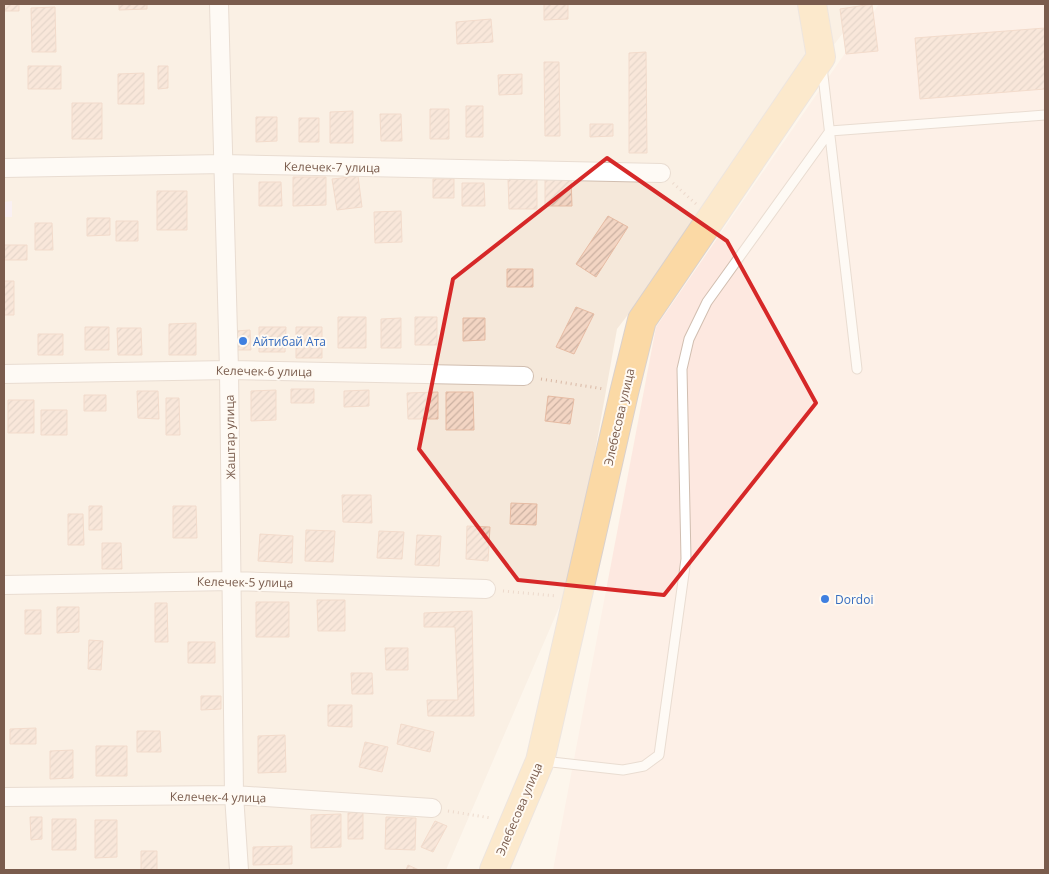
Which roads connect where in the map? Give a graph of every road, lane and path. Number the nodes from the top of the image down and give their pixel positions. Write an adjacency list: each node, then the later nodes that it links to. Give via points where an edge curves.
1 (219, 4): 6 (street, Жаштар улица)
2 (812, 4): 3 (main road)
3 (821, 57): 5 (lane); 9 (main road, Элебесова улица)
4 (1045, 115): 5 (lane)
5 (830, 131): 10 (lane); 19 (lane, via 707,302 689,338 682,369 686,560 659,755 644,766 623,770)
6 (223, 164): 7 (street, Келечек-7 улица); 8 (street, Келечек-7 улица); 11 (street, Жаштар улица)
7 (4, 168)
8 (661, 173): 9 (path)
9 (711, 218): 14 (main road, Элебесова улица, via 642,320)
10 (857, 369)
11 (230, 370): 12 (street, Келечек-6 улица); 13 (street, Келечек-6 улица); 15 (street, Жаштар улица)
12 (4, 374)
13 (524, 376): 14 (path)
14 (624, 393): 18 (main road, Элебесова улица)
15 (232, 581): 16 (street, Келечек-5 улица); 17 (street, Келечек-5 улица); 20 (street, Жаштар улица)
16 (4, 585)
17 (486, 589): 18 (path)
18 (577, 598): 19 (main road, Элебесова улица)
19 (540, 760): 23 (main road, Элебесова улица)
20 (234, 795): 21 (street, Келечек-4 улица); 22 (street, Келечек-4 улица); 24 (street, Жаштар улица)
21 (4, 798)
22 (432, 808): 23 (path)
23 (514, 821): 25 (main road, Элебесова улица)
24 (239, 870)
25 (494, 870)

